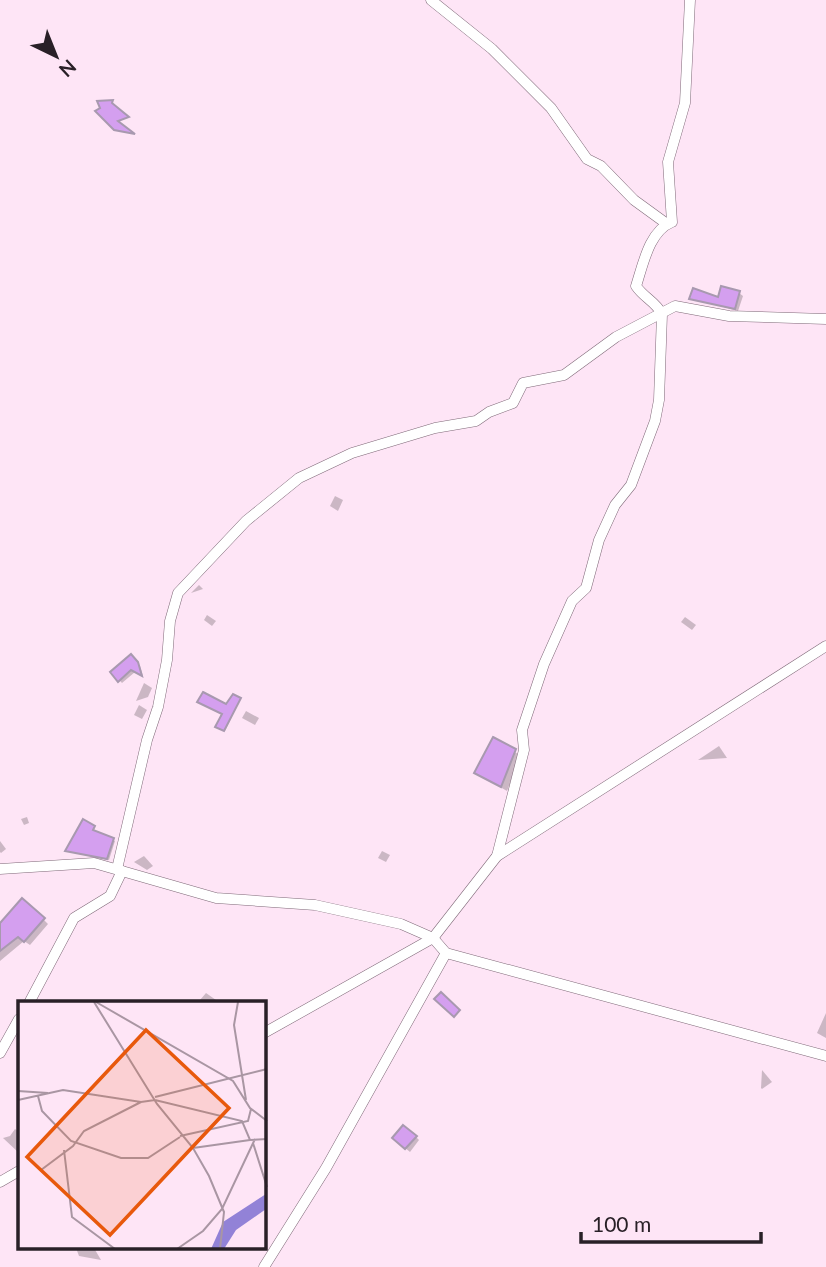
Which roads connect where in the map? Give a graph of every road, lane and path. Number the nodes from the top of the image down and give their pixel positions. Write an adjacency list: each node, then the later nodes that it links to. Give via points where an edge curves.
1 (431, 0): 3 (street, via 492,49 551,108 587,159)
2 (690, 0): 3 (street, via 685,103 668,162 673,202 672,222)
3 (667, 223): 4 (street, via 652,241 636,286)
4 (662, 314): 5 (street, via 676,306 729,316); 7 (street, via 655,421 631,485 615,505 599,540 586,588 572,601 544,664 522,730 524,750); 9 (street, via 616,337 564,375 523,383 513,403 476,421 435,428 326,463 299,478 246,521 178,593 158,707 146,740)
5 (826, 319)
6 (826, 646): 7 (street)
7 (497, 856): 10 (street)
8 (0, 869): 9 (street, via 81,863)
9 (120, 870): 10 (street, via 216,898 315,905 401,923); 12 (street, via 110,896 74,918)
10 (433, 938): 11 (street); 14 (street)
11 (446, 953): 16 (street); 19 (street, via 326,1168)
12 (30, 1001)
13 (18, 1021): 15 (street)
14 (266, 1032)
15 (0, 1053)
16 (826, 1056)
17 (18, 1172): 18 (street)
18 (0, 1182)
19 (264, 1267)

